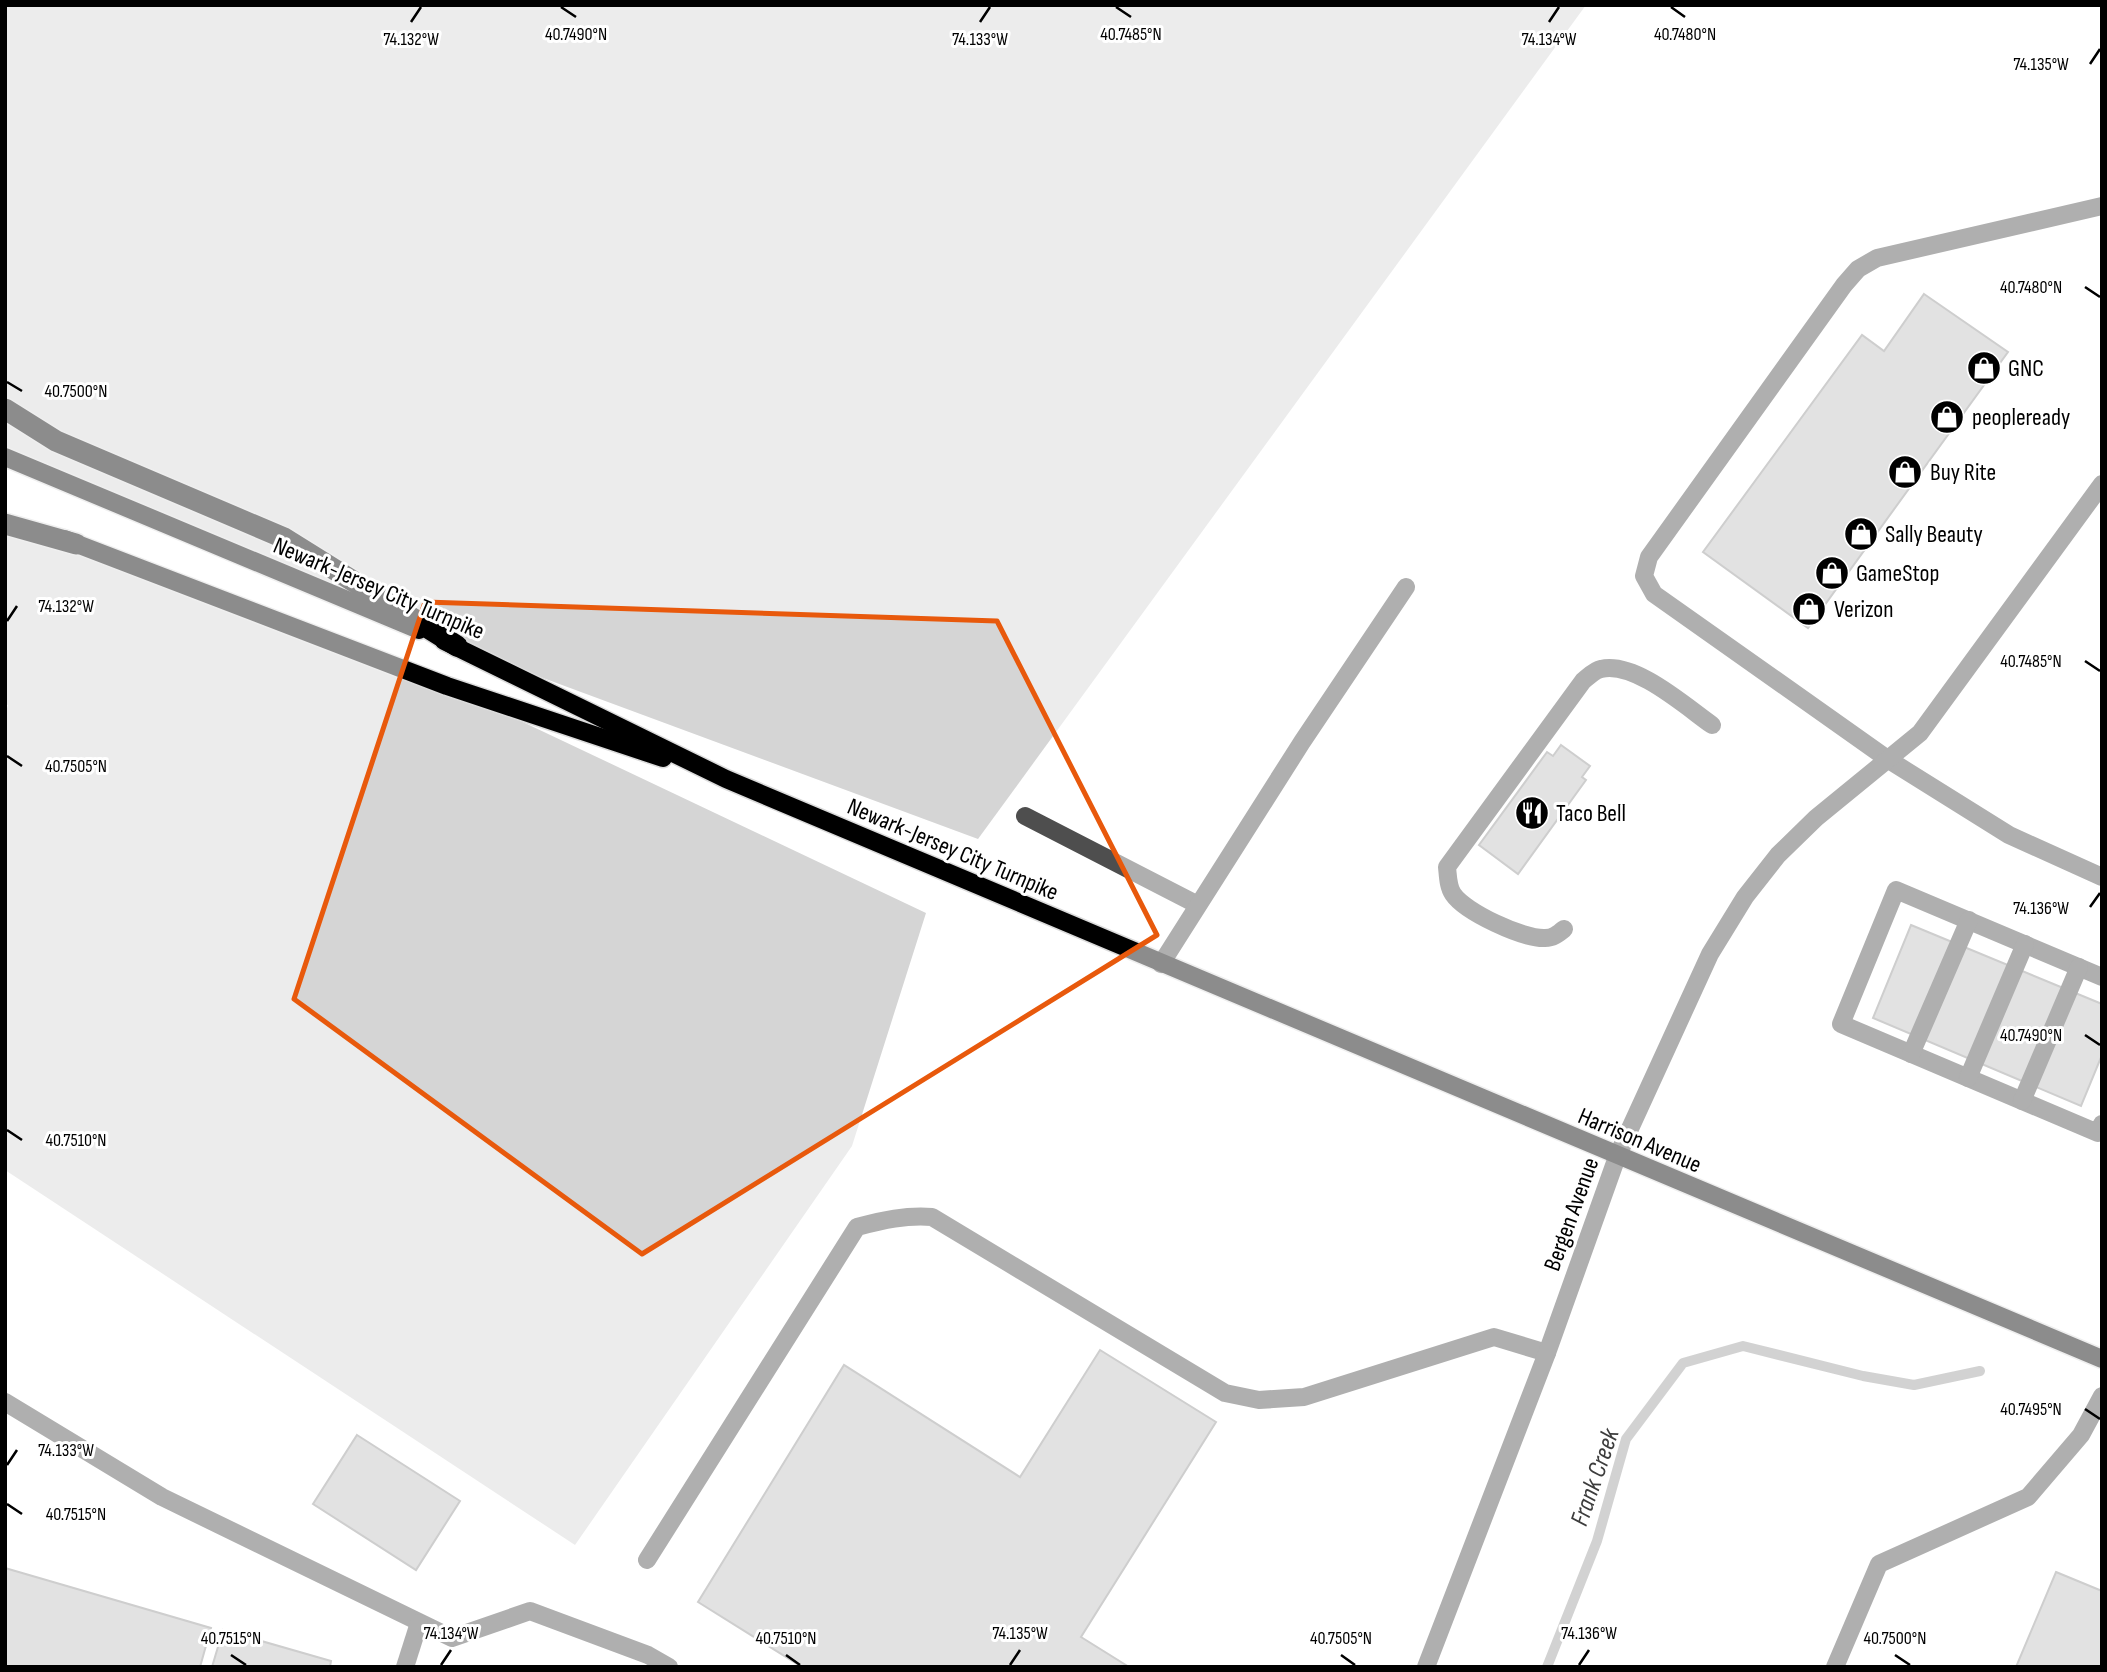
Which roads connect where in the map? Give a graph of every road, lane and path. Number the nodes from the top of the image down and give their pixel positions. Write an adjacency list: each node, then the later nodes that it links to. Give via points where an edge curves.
1 (2102, 206): 11 (street, via 1877,258 1858,269 1649,557 1644,576 1654,594)
2 (5, 409): 9 (highway, via 56,441 284,538)
3 (5, 457): 9 (main road, Newark-Jersey City Turnpike)
4 (2102, 484): 11 (street, Bergen Avenue, via 1920,733)
5 (5, 516): 7 (main road, Newark-Jersey City Turnpike)
6 (5, 524): 7 (highway)
7 (76, 544): 12 (main road, Newark-Jersey City Turnpike, via 447,686)
8 (1406, 587): 15 (street)
9 (457, 646): 12 (main road, Newark-Jersey City Turnpike)
10 (1712, 724): 17 (street, via 1641,676 1622,668 1599,669 1583,681 1447,867 1451,891 1476,914 1533,937 1554,937)
11 (1889, 760): 14 (street, via 2009,835); 26 (street, Bergen Avenue, via 1816,818 1778,855 1745,897 1710,954)
12 (726, 779): 19 (main road, Newark-Jersey City Turnpike)
13 (1025, 816): 15 (street)
14 (2102, 877)
15 (1198, 905): 19 (street)
16 (1969, 920): 18 (street); 22 (street); 22 (street, via 1896,890 1841,1024)
17 (1564, 929)
18 (2025, 944): 20 (street); 23 (street)
19 (1161, 964): 26 (main road, Harrison Avenue)
20 (2079, 967): 21 (street); 24 (street)
21 (2102, 976)
22 (1911, 1054): 23 (street)
23 (1968, 1078): 24 (street)
24 (2022, 1101): 25 (street, via 2098,1133)
25 (2102, 1124)
26 (1617, 1157): 27 (street, Bergen Avenue); 28 (main road, Harrison Avenue)
27 (1547, 1353): 31 (street, via 1494,1337 1304,1397 1259,1401 1225,1392 932,1217 909,1215 880,1221 857,1227); 35 (street, Bergen Avenue)
28 (2102, 1360)
29 (2102, 1396): 36 (street, via 2081,1434 2028,1497 1879,1564)
30 (5, 1402): 32 (street, via 162,1497)
31 (648, 1560)
32 (419, 1623): 33 (street); 34 (street, via 452,1638 530,1611)
33 (405, 1667)
34 (669, 1667)
35 (1426, 1667)
36 (1835, 1667)

